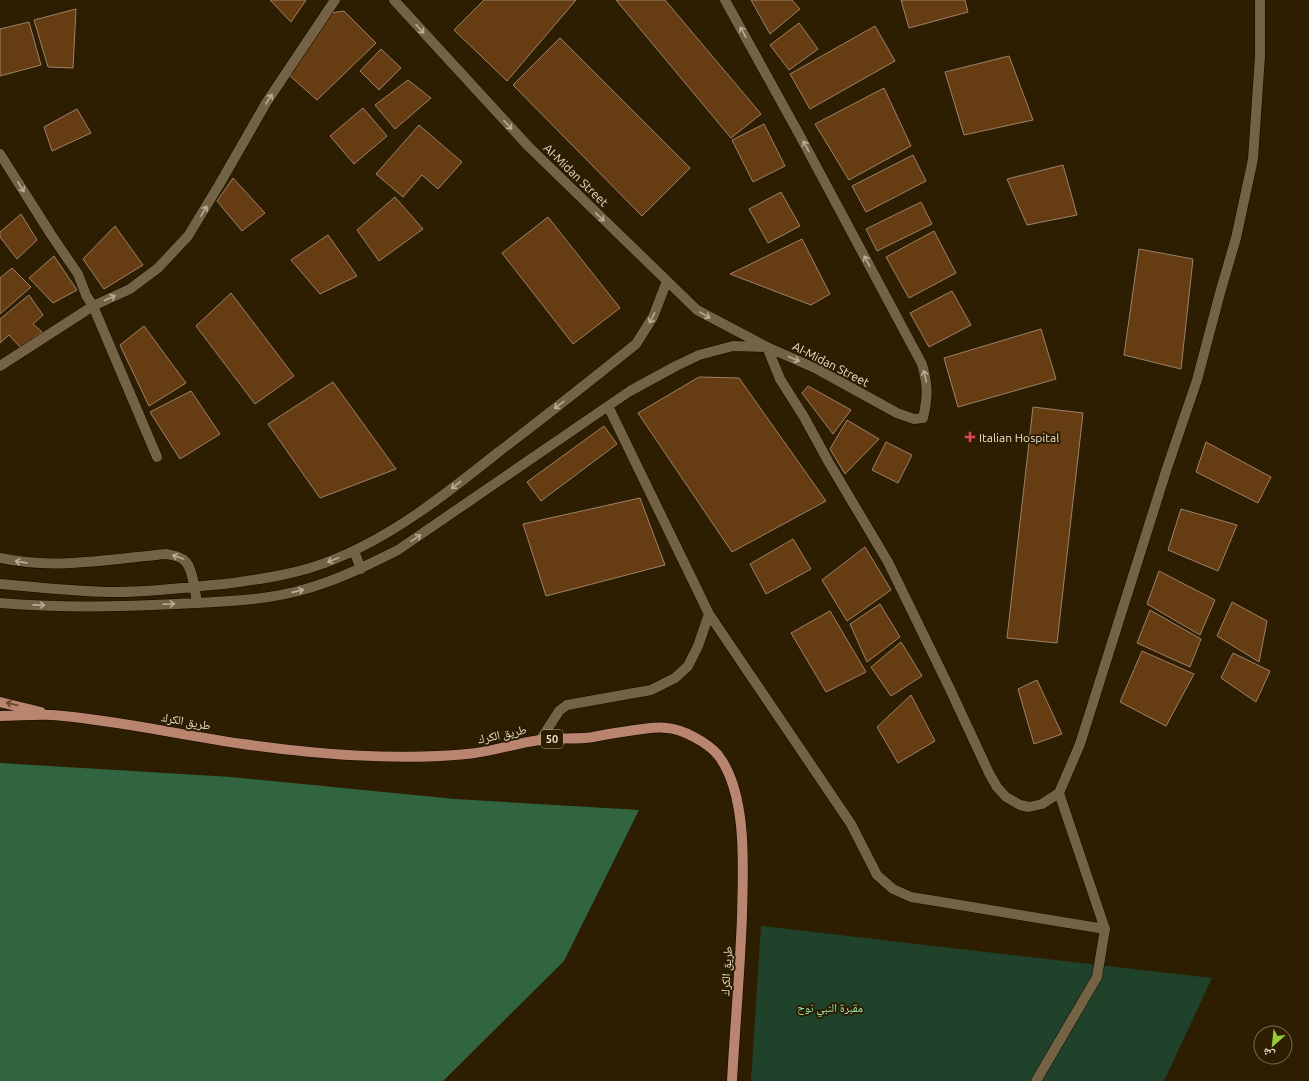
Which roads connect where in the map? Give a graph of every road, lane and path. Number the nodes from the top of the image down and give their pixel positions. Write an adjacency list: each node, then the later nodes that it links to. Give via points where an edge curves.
1 (335, 0): 7 (street, one-way to 1, via 130,289 158,268 188,236 266,103)
2 (394, 0): 6 (street, AI-Midan Street, one-way to 6, via 528,146)
3 (725, 0): 8 (street, AI-Midan Street, one-way to 3, via 817,369 897,413 914,419 923,418 927,393 922,364)
4 (1260, 0): 24 (street, via 1260,56 1253,159 1236,238 1197,380 1080,744)
5 (0, 154): 7 (street, one-way to 7, via 78,274)
6 (667, 282): 8 (street, AI-Midan Street, one-way to 8, via 696,310); 12 (street, one-way to 12, via 653,317 636,344 446,493 398,526)
7 (93, 306): 9 (street); 11 (street)
8 (767, 347): 10 (street, via 733,346 699,356 630,391); 24 (street, via 780,379 888,562 997,787 1006,797 1029,807 1042,804)
9 (0, 366)
10 (608, 406): 14 (street, one-way to 10, via 398,550); 19 (street)
11 (157, 457)
12 (354, 551): 14 (street); 16 (street, one-way to 16, via 309,569 259,580)
13 (0, 558): 16 (street, one-way to 13, via 188,564 184,559 166,554 39,564)
14 (361, 569): 18 (street, one-way to 14, via 266,598 309,588)
15 (0, 584): 16 (street, via 119,592)
16 (194, 587): 18 (street)
17 (0, 603): 18 (street, one-way to 18, via 120,607)
18 (196, 603)
19 (709, 614): 23 (street, via 688,666 675,678 651,690 567,705 559,711); 25 (street, via 852,824 877,875 893,889 911,897)
20 (0, 702): 21 (main road, طريق الكرك / 50, one-way to 20)
21 (51, 715): 22 (main road, طريق الكرك / 50); 23 (main road, طريق الكرك / 50, via 135,725 242,744 330,754 439,756 484,752)
22 (0, 716)
23 (541, 739): 26 (main road, طريق الكرك / 50, via 580,739 656,727 670,728 702,742 716,753 724,765 734,789 742,827 740,971)
24 (1059, 793): 25 (street)
25 (1105, 929): 27 (street, via 1097,977)
26 (732, 1081)
27 (1036, 1081)

